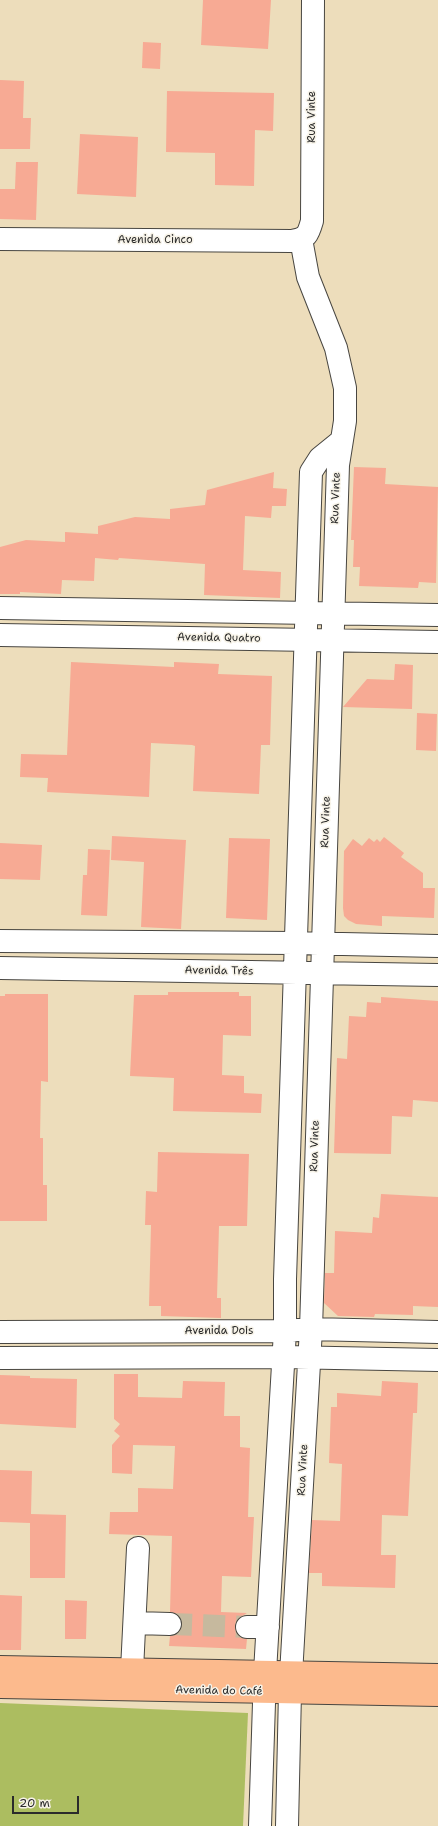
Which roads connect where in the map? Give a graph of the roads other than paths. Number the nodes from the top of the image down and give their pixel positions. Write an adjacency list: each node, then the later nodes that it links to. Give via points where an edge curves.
1 (313, 0): 2 (street, Rua Vinte, via 312,221)
2 (304, 237): 3 (street, Avenida Cinco, via 292,241); 4 (street, Rua Vinte, via 308,277 342,367 346,404)
3 (0, 239)
4 (341, 441): 6 (street, via 320,458 311,472); 7 (street, Rua Vinte)
5 (0, 608): 6 (street)
6 (306, 614): 7 (street); 10 (street)
7 (333, 614): 8 (street); 11 (street, Rua Vinte)
8 (438, 615)
9 (0, 635): 10 (street, Avenida Quatro)
10 (306, 640): 11 (street, Avenida Quatro); 14 (street)
11 (332, 640): 12 (street, Avenida Quatro); 15 (street, Rua Vinte)
12 (438, 642)
13 (0, 941): 14 (street)
14 (295, 943): 15 (street); 18 (street)
15 (322, 944): 16 (street); 19 (street, Rua Vinte)
16 (438, 946)
17 (0, 968): 18 (street, Avenida Três)
18 (294, 972): 19 (street, Avenida Três); 22 (street)
19 (321, 973): 20 (street, Avenida Três); 21 (street, Rua Vinte)
20 (438, 975)
21 (311, 1329): 22 (street, Avenida Dois); 24 (street, Avenida Dois); 27 (street, Rua Vinte)
22 (285, 1331): 23 (street, Avenida Dois); 25 (street)
23 (0, 1332)
24 (438, 1332)
25 (284, 1357): 26 (street); 27 (street); 35 (street, via 257,1627)
26 (0, 1358)
27 (309, 1358): 28 (street); 36 (street, Rua Vinte)
28 (438, 1360)
29 (138, 1548): 30 (street)
30 (135, 1623): 31 (street); 33 (street)
31 (170, 1624)
32 (0, 1668): 33 (main road, Avenida do Café)
33 (132, 1670): 35 (main road, Avenida do Café)
34 (438, 1675): 36 (main road, Avenida do Café)
35 (265, 1682): 36 (main road, Avenida do Café); 37 (main road, Avenida do Café); 39 (street)
36 (291, 1682): 38 (main road, Avenida do Café); 40 (street, Rua Vinte)
37 (0, 1686)
38 (438, 1695)
39 (260, 1826)
40 (286, 1826)

